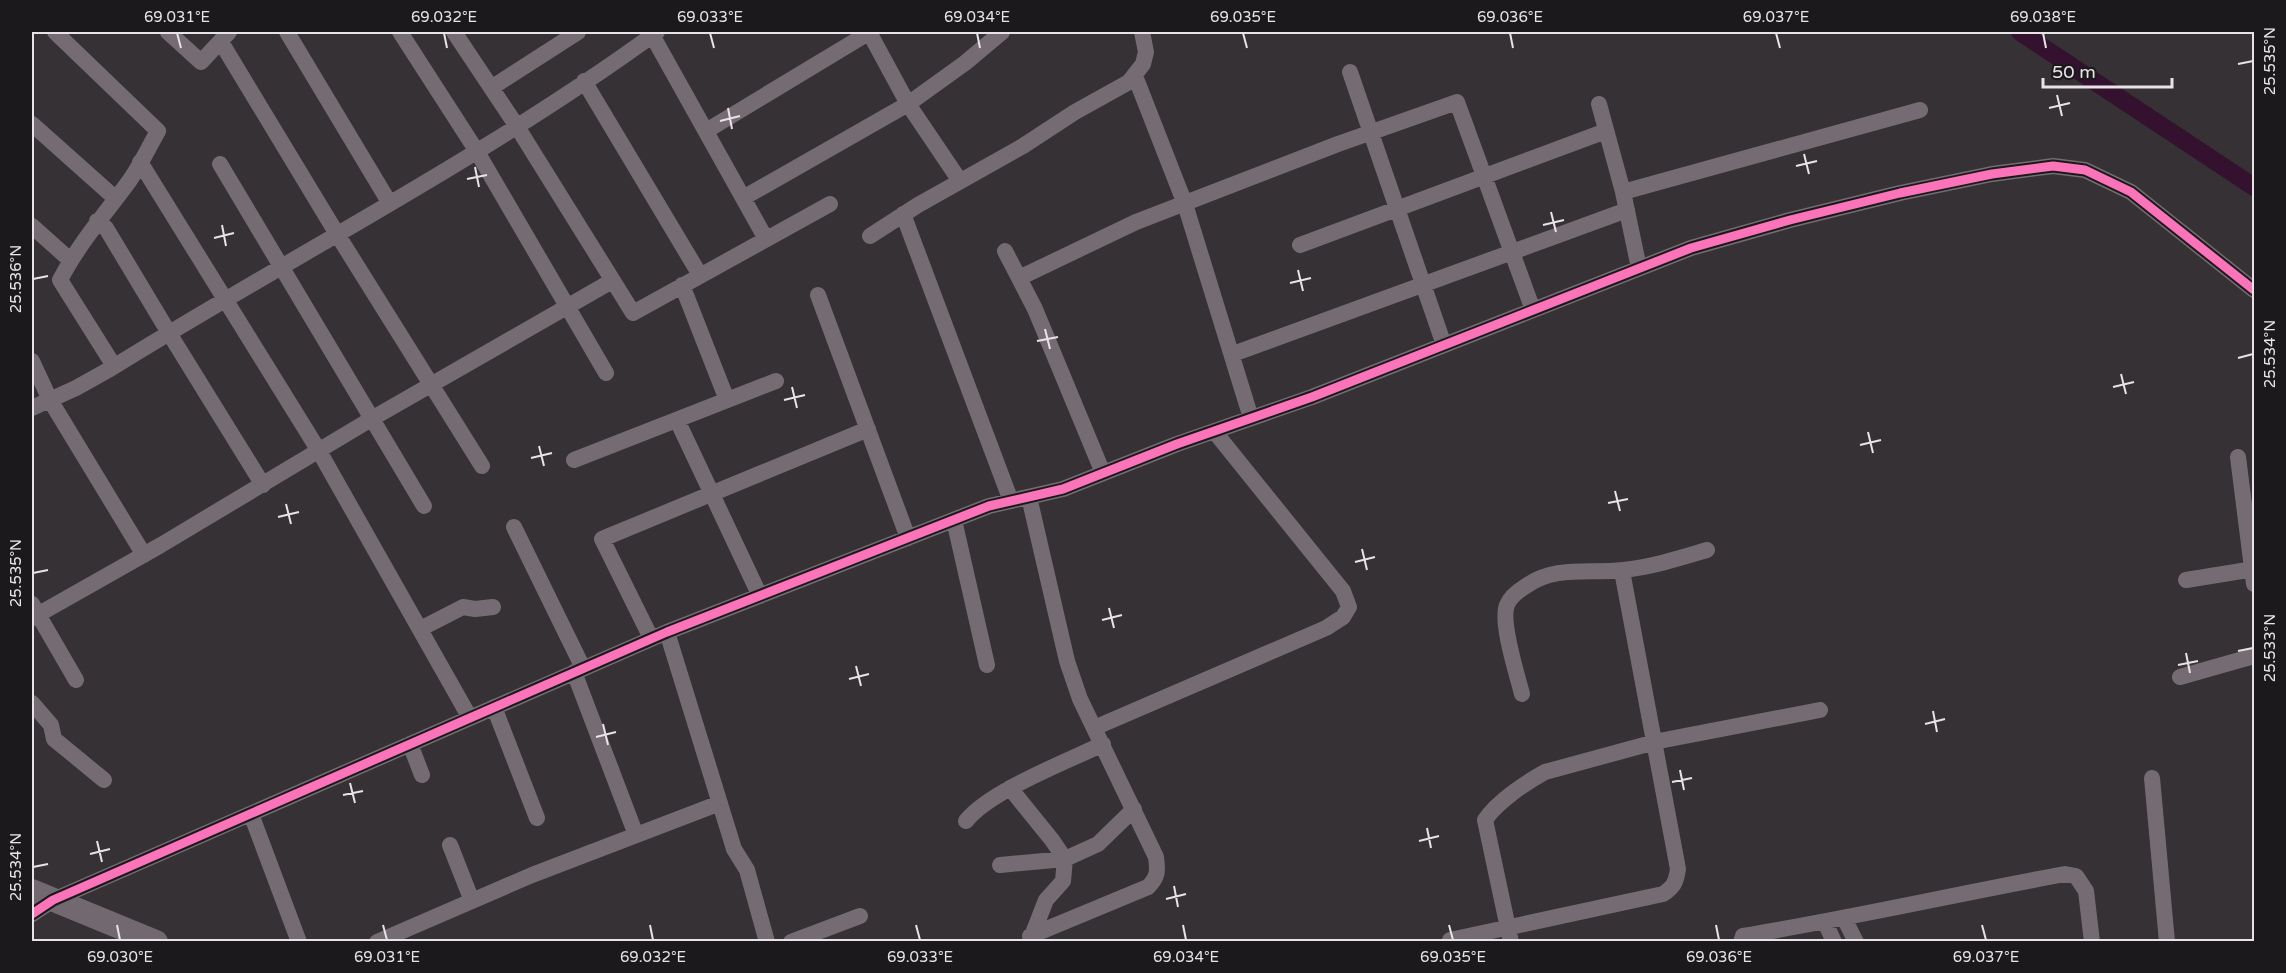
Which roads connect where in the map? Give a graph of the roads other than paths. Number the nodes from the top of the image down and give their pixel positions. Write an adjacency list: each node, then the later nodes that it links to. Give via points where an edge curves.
1 (55, 32): 25 (street, via 158,131)
2 (168, 32): 11 (street, via 201,62)
3 (288, 32): 32 (street)
4 (399, 32): 24 (street)
5 (454, 32): 15 (street)
6 (578, 32): 15 (street)
7 (869, 32): 16 (street); 22 (street)
8 (1002, 32): 16 (street)
9 (1142, 32): 13 (street, via 1146,52)
10 (654, 33): 14 (street); 22 (street)
11 (225, 37): 40 (street)
12 (1350, 72): 23 (street)
13 (1135, 76): 28 (street); 34 (street)
14 (584, 81): 20 (street); 49 (street)
15 (491, 88): 20 (street)
16 (908, 104): 28 (street); 31 (street)
17 (1599, 104): 21 (street)
18 (1920, 110): 29 (street)
19 (32, 124): 30 (street)
20 (516, 125): 24 (street); 51 (street)
21 (1606, 131): 27 (street); 29 (street)
22 (706, 132): 31 (street)
23 (1371, 132): 27 (street, via 1457,102); 34 (street); 35 (street)
24 (476, 150): 32 (street); 57 (street)
25 (140, 162): 30 (street); 56 (street)
26 (220, 164): 47 (street)
27 (1485, 177): 35 (street); 45 (street)
28 (960, 181): 37 (street)
29 (1623, 192): 36 (street)
30 (115, 198): 38 (street)
31 (743, 198): 42 (street)
32 (389, 202): 40 (street)
33 (830, 204): 42 (street)
34 (1185, 204): 50 (street, via 1136,222); 61 (street)
35 (1397, 209): 43 (street); 53 (street)
36 (1627, 210): 45 (street); 48 (street)
37 (903, 214): 41 (street); 83 (street)
38 (97, 221): 46 (street); 59 (street, via 106,228)
39 (32, 226): 46 (street)
40 (337, 234): 47 (street); 66 (street)
41 (870, 236)
42 (766, 239): 49 (street)
43 (1300, 245)
44 (1005, 251): 50 (street)
45 (1512, 252): 53 (street); 58 (street)
46 (70, 260): 63 (street, via 60,280)
47 (281, 267): 56 (street); 70 (street)
48 (1639, 268): 54 (street, via 1691,248 1867,201 1992,174 2053,166 2085,170 2132,192); 58 (street)
49 (700, 275): 52 (street)
50 (1018, 278): 79 (street, via 1035,309)
51 (612, 281): 52 (street, via 633,313); 57 (street)
52 (682, 285): 68 (street)
53 (1423, 285): 60 (street); 61 (street)
54 (2254, 290)
55 (818, 295): 73 (street)
56 (225, 300): 59 (street); 75 (street)
57 (568, 307): 64 (street); 66 (street)
58 (1533, 310): 60 (street)
59 (169, 333): 63 (street); 80 (street)
60 (1444, 345): 71 (street)
61 (1233, 354): 71 (street)
62 (32, 361): 67 (street)
63 (114, 366): 67 (street)
64 (606, 373)
65 (776, 381): 68 (street)
66 (431, 386): 70 (street); 78 (street)
67 (50, 400): 69 (street); 89 (street)
68 (727, 400): 72 (street)
69 (32, 408)
70 (373, 418): 75 (street); 84 (street)
71 (1251, 418): 74 (street)
72 (677, 420): 77 (street); 81 (street)
73 (868, 429): 81 (street); 87 (street)
74 (1214, 431): 79 (street); 108 (street, via 1343,591 1349,607 1326,628)
75 (319, 451): 80 (street); 96 (street)
76 (2238, 456): 91 (street)
77 (574, 460)
78 (482, 466)
79 (1103, 473): 82 (street)
80 (263, 485): 89 (street)
81 (712, 493): 93 (street); 97 (street, via 602,539)
82 (1029, 497): 83 (street); 108 (street, via 1067,661)
83 (1011, 501): 85 (street)
84 (424, 506)
85 (954, 520): 87 (street); 99 (street)
86 (514, 527): 100 (street)
87 (908, 538): 93 (street)
88 (1707, 550): 90 (street)
89 (144, 555): 95 (street)
90 (1622, 570): 103 (street, via 1571,571 1537,578 1516,592 1507,605 1504,620); 109 (street)
91 (2254, 574): 92 (street)
92 (2186, 580)
93 (760, 596): 97 (street)
94 (493, 608): 96 (street, via 463,607)
95 (34, 612): 102 (street)
96 (420, 629): 107 (street)
97 (659, 635): 100 (street); 116 (street)
98 (2254, 656): 101 (street)
99 (987, 665)
100 (579, 670): 105 (street); 121 (street)
101 (2180, 677)
102 (76, 680)
103 (1522, 694)
104 (32, 703): 114 (street, via 51,725 54,739)
105 (494, 707): 107 (street); 119 (street)
106 (1820, 710): 109 (street)
107 (470, 718): 110 (street)
108 (1094, 728): 111 (street)
109 (1655, 742): 131 (street, via 1545,772 1492,809 1485,820); 131 (street, via 1678,869 1671,889)
110 (410, 744): 112 (street); 118 (street)
111 (1103, 744): 115 (street); 117 (street)
112 (422, 775)
113 (2152, 778): 143 (street)
114 (104, 780)
115 (1010, 788): 120 (street, via 976,808); 123 (street)
116 (720, 802): 121 (street); 137 (street, via 735,849 747,870)
117 (1134, 809): 123 (street, via 1098,844); 132 (street, via 1156,857 1157,879 1148,887)
118 (251, 814): 125 (street); 135 (street)
119 (537, 818)
120 (966, 821)
121 (636, 835): 126 (street)
122 (450, 845): 126 (street)
123 (1065, 859): 124 (street); 132 (street, via 1063,881 1046,900)
124 (1000, 865)
125 (42, 895): 127 (street); 134 (highway)
126 (472, 901): 136 (street)
127 (32, 914)
128 (860, 916): 138 (street)
129 (1844, 918): 130 (street); 141 (street); 142 (street, via 2065,874 2076,876 2086,891)
130 (1825, 922): 139 (street, via 1743,936); 140 (street)
131 (1510, 935): 133 (street)
132 (1030, 939)
133 (1449, 940)
134 (156, 942)
135 (299, 942)
136 (377, 942)
137 (767, 942)
138 (791, 942)
139 (1741, 942)
140 (1834, 942)
141 (1856, 942)
142 (2092, 942)
143 (2167, 942)

